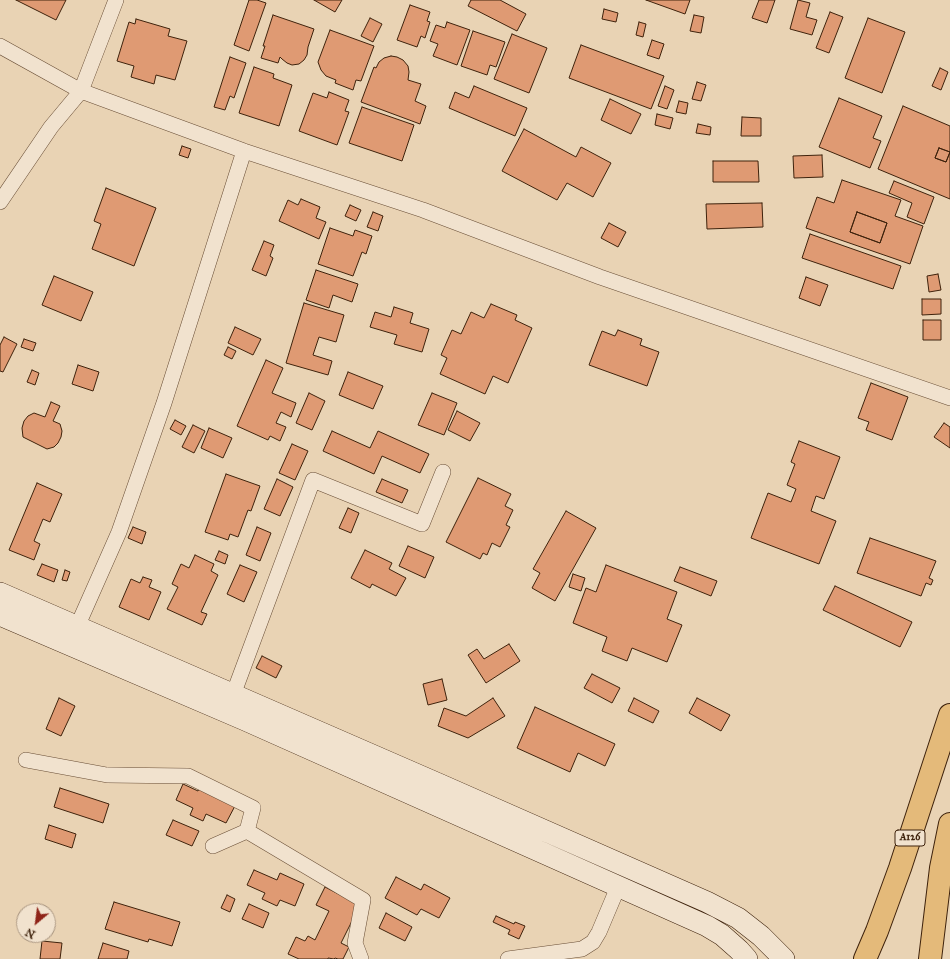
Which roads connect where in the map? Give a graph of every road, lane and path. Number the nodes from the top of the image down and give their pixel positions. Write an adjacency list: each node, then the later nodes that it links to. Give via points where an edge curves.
1 (116, 0): 3 (street)
2 (0, 46): 3 (street)
3 (81, 91): 4 (street); 5 (street, via 51,127)
4 (244, 151): 6 (street, via 423,210 600,277); 10 (street, via 164,403 122,525)
5 (0, 202)
6 (950, 398)
7 (443, 472): 11 (street, via 422,524 313,480)
8 (0, 593): 10 (main road)
9 (0, 615): 17 (main road, via 245,720)
10 (77, 627): 11 (main road)
11 (233, 695): 21 (main road, via 707,902 738,918 762,936)
12 (950, 715): 22 (highway, A126, via 900,868)
13 (26, 760): 14 (street, via 107,775 188,776 253,808)
14 (246, 831): 16 (street); 18 (street, via 364,900 355,943)
15 (949, 836): 23 (highway, via 940,876)
16 (213, 846)
17 (618, 887): 19 (street, via 593,942 582,949); 20 (main road, via 722,934)
18 (361, 959)
19 (508, 959)
20 (747, 959)
21 (784, 959)
22 (865, 959)
23 (930, 959)

